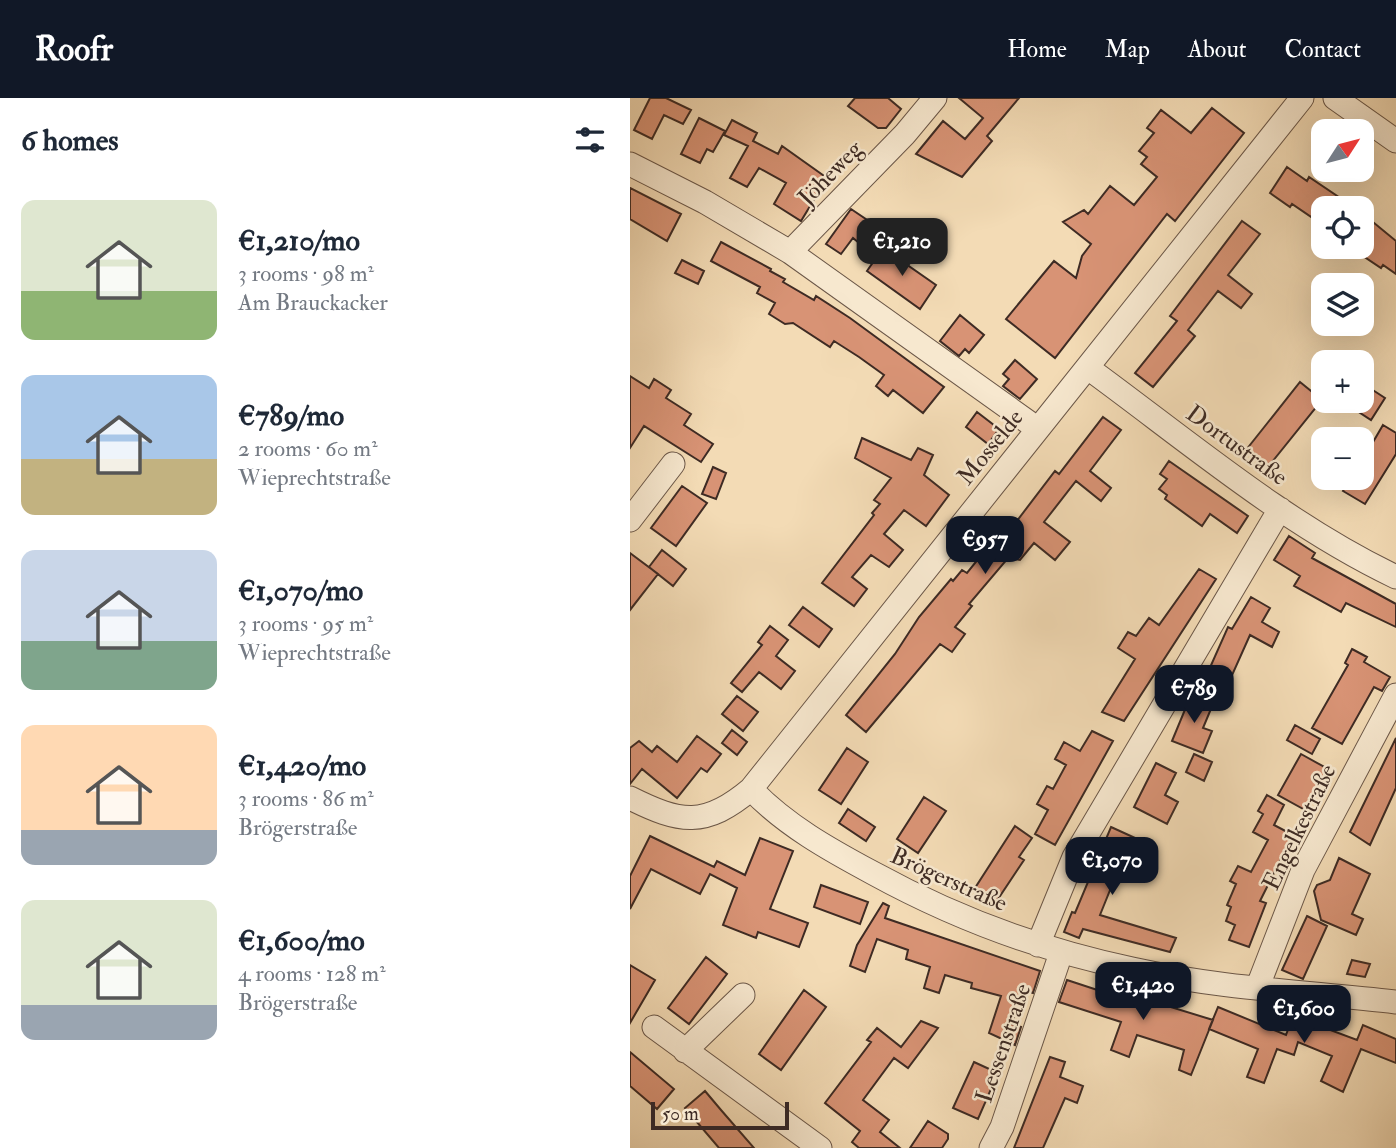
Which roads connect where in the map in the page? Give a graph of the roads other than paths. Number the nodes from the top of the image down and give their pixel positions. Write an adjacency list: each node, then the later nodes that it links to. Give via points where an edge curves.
1 (934, 98): 6 (street, Jöheweg)
2 (1302, 98): 7 (street, Mosselde)
3 (1335, 98): 4 (street)
4 (1396, 141)
5 (630, 164): 6 (street)
6 (790, 252): 8 (street)
7 (1088, 368): 8 (street, Mosselde); 10 (street, Dortustraße)
8 (1038, 429): 14 (street, Mosselde)
9 (673, 464): 11 (street)
10 (1280, 509): 12 (street, Dortustraße); 16 (street, via 1074,857)
11 (630, 520)
12 (1396, 577)
13 (1396, 695): 18 (street, Engelkestraße, via 1303,870)
14 (751, 789): 15 (street, Mosselde, via 697,819 667,816); 16 (street, Brögerstraße, via 770,809 852,862 938,907)
15 (630, 798)
16 (1038, 946): 17 (street, Brögerstraße)
17 (1061, 953): 18 (street, Brögerstraße, via 1147,972); 24 (street, Lessenstraße)
18 (1258, 986): 20 (street, Brögerstraße)
19 (743, 995): 22 (street)
20 (1396, 1002)
21 (654, 1027): 22 (street)
22 (685, 1051): 23 (street)
23 (820, 1148)
24 (991, 1148)

